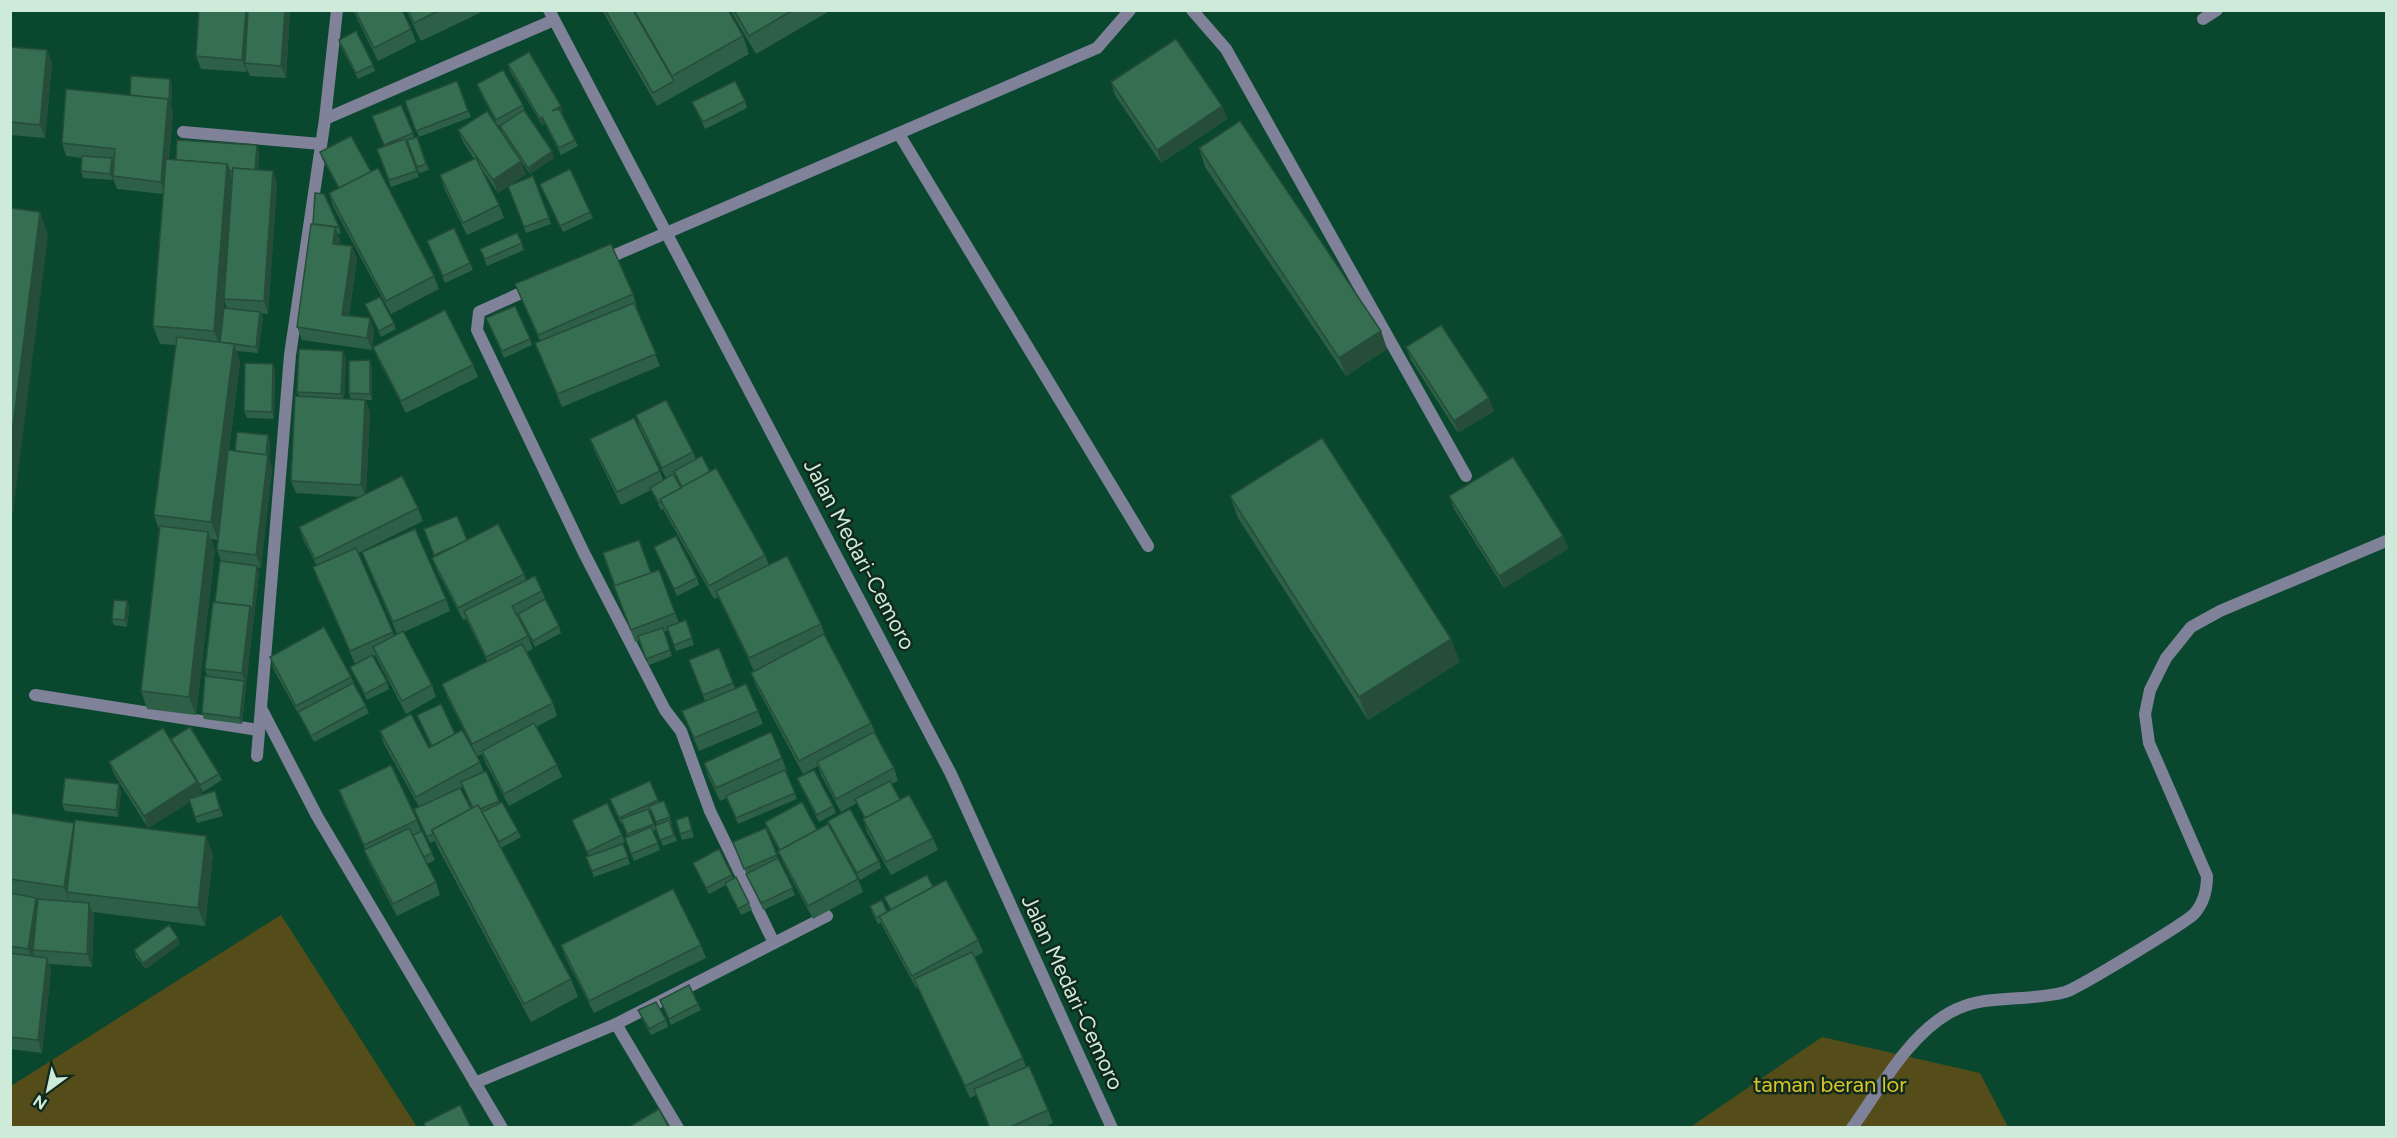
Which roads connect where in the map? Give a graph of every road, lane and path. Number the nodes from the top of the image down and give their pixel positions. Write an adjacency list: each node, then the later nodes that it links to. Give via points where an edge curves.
1 (338, 10): 7 (street)
2 (1130, 10): 9 (street, via 1096,48)
3 (1192, 10): 14 (street, via 1226,49)
4 (2217, 10): 6 (street)
5 (552, 15): 7 (street); 11 (street, Jalan Medari-Cemoro)
6 (2203, 19)
7 (325, 119): 10 (street)
8 (183, 132): 10 (street)
9 (899, 134): 11 (street); 16 (street)
10 (321, 144): 18 (street, via 290,355)
11 (669, 234): 12 (street); 27 (street, Jalan Medari-Cemoro, via 951,774)
12 (592, 264)
13 (548, 282): 22 (street, via 479,312 477,330 584,553 664,710 681,731 710,811)
14 (1466, 476)
15 (2386, 541): 28 (street, via 2220,611 2191,627 2166,658 2150,690 2145,714 2149,743 2207,876 2207,890 2193,915 2068,992 1972,1002 1948,1013 1919,1036)
16 (1148, 546)
17 (35, 695): 19 (street)
18 (261, 708): 19 (street); 24 (street, via 317,816)
19 (258, 730): 20 (street)
20 (257, 756)
21 (827, 916): 22 (street)
22 (774, 943): 23 (street)
23 (616, 1024): 24 (street); 26 (street)
24 (475, 1083): 25 (street)
25 (502, 1128)
26 (678, 1128)
27 (1112, 1128)
28 (1852, 1128)

